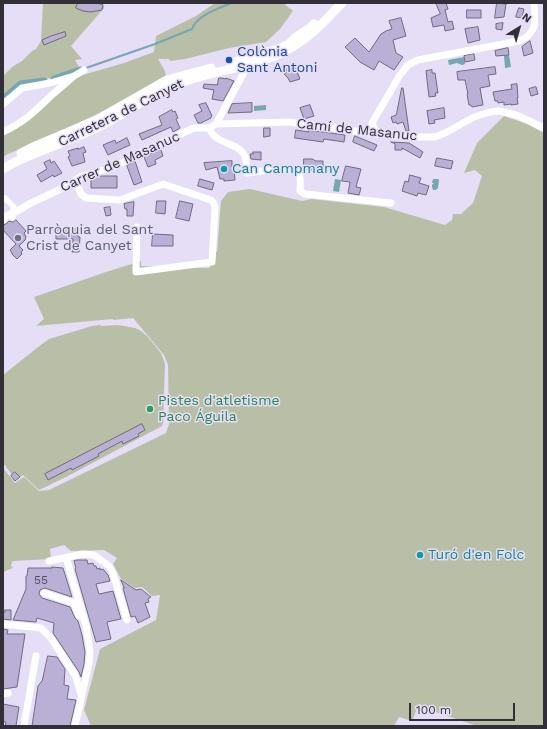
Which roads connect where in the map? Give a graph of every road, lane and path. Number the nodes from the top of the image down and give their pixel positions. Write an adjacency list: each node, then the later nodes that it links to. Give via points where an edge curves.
1 (338, 3): 4 (street, Carretera de Canyet)
2 (342, 3): 6 (street, Carretera de Canyet, via 295,46 274,57)
3 (534, 3): 13 (street, via 535,23 526,38 418,60 408,65 372,123)
4 (332, 6): 5 (street, Carretera de Canyet, via 311,27 289,44)
5 (276, 50): 6 (street, via 272,54 249,61); 14 (street, Carretera de Canyet, via 167,80 95,121 33,147)
6 (248, 65): 10 (street); 15 (street, Carretera de Canyet, via 191,79 167,88 91,131 24,157)
7 (84, 70): 8 (street)
8 (74, 76): 9 (street, via 22,88); 12 (street, via 23,121)
9 (3, 104)
10 (213, 126): 13 (street, Camí de Masanuc, via 288,122); 16 (street, Carrer de Masanuc, via 194,128 114,167); 18 (street, via 213,136 242,152 247,173 294,170 299,174 300,191 305,194)
11 (544, 128): 13 (street, Camí de Masanuc, via 526,118 495,111 474,117 435,137)
12 (3, 132)
13 (377, 134)
14 (3, 164)
15 (3, 169)
16 (75, 180): 19 (street, Carrer de Masanuc); 22 (street, via 81,194 86,198 120,200 163,184 211,200 215,207 212,262 136,272)
17 (3, 200): 19 (street, via 5,198 14,207)
18 (391, 203)
19 (11, 214): 20 (street, Carrer de Masanuc); 21 (street, via 12,218 9,215)
20 (3, 217)
21 (3, 221)
22 (137, 227)
23 (66, 557): 24 (street); 26 (street, via 83,554 94,556 109,566); 28 (street)
24 (48, 561)
25 (44, 593): 28 (street, via 74,603 80,621)
26 (127, 620)
27 (3, 624): 30 (street, via 41,628 51,638 75,675)
28 (86, 626): 30 (street, via 90,652)
29 (36, 656): 31 (street)
30 (81, 696): 32 (street)
31 (24, 726)
32 (75, 726)

